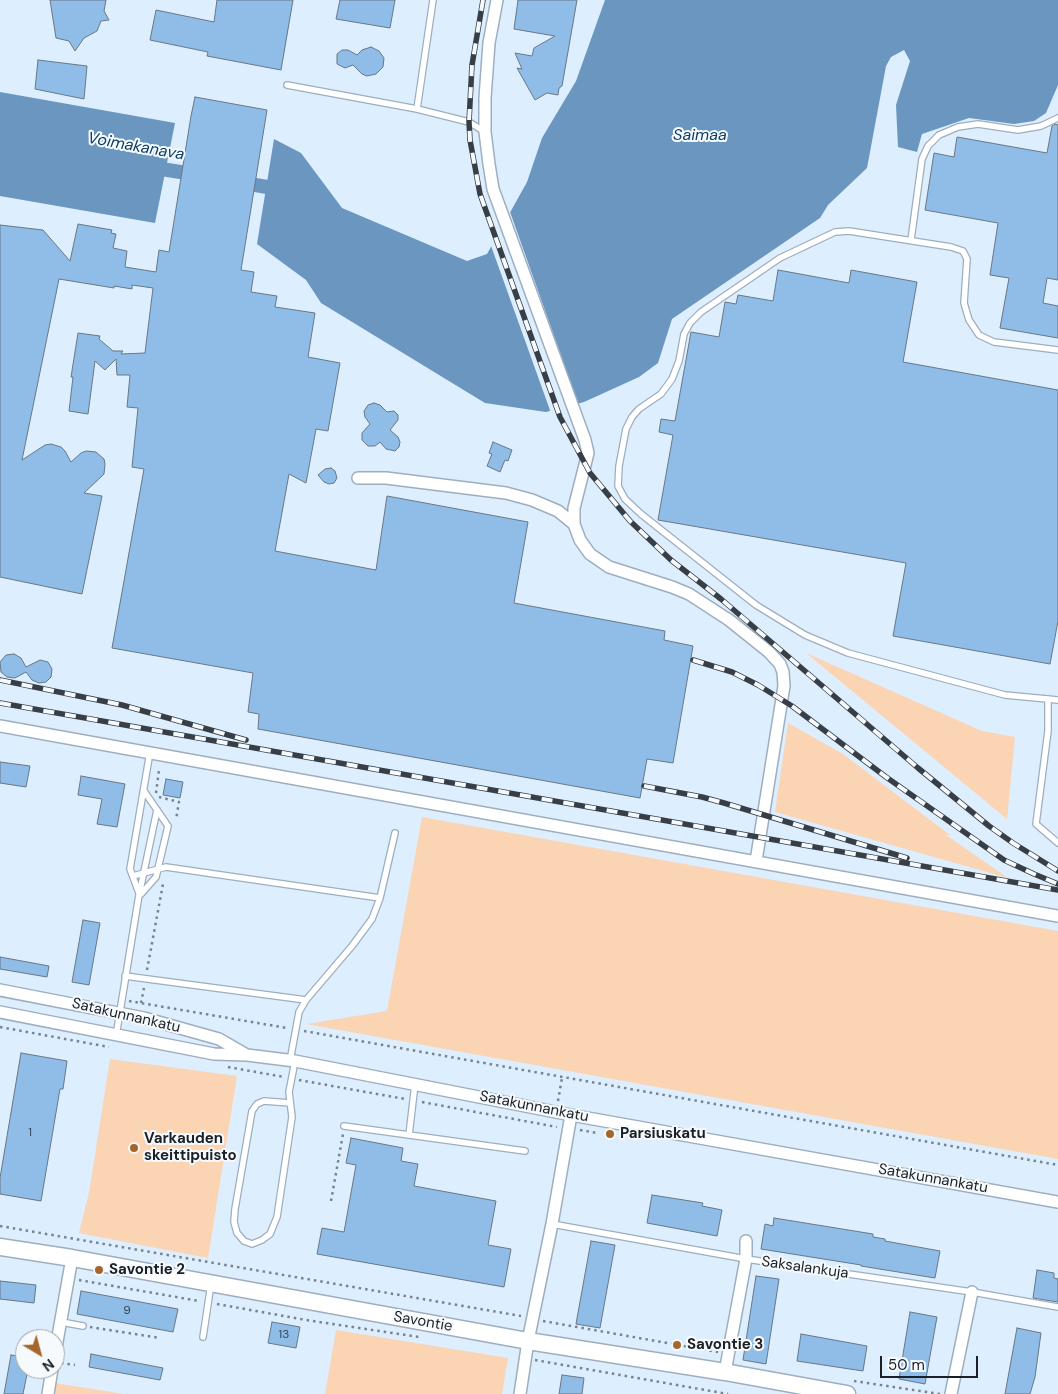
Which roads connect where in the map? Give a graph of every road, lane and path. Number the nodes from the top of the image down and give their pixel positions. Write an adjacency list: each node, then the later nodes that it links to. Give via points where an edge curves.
1 (433, 0): 4 (lane)
2 (497, 0): 6 (street, via 489,43)
3 (287, 85): 4 (lane)
4 (417, 109): 6 (lane, via 469,122)
5 (1058, 118): 7 (lane, via 1041,126 1018,130 978,124 958,127 939,136 928,146 922,160)
6 (484, 132): 10 (street, via 494,190 588,453 574,508)
7 (911, 240): 8 (lane, via 963,251 967,259 964,303 978,335 994,342); 11 (lane, via 849,230 835,232 780,258 701,312 684,334 672,379 661,394 632,416 626,429 618,486 625,499 649,520 756,605 805,635 848,653 1006,695)
8 (1058, 350)
9 (358, 478): 10 (street, via 386,478 506,493 558,511)
10 (574, 524): 21 (street, via 590,554 609,567 689,594 729,620 780,664 784,686)
11 (1048, 699): 12 (lane); 20 (lane, via 1048,731 1036,824)
12 (1058, 700)
13 (0, 726): 14 (street)
14 (150, 752): 16 (lane); 21 (street)
15 (160, 770): 18 (path, via 156,792 160,798 179,802)
16 (144, 791): 17 (lane); 25 (lane, via 130,869)
17 (157, 810): 23 (lane, via 168,826); 24 (lane)
18 (174, 826)
19 (395, 833): 27 (lane)
20 (1058, 843)
21 (756, 861): 28 (street)
22 (166, 867): 23 (lane); 27 (lane); 30 (path)
23 (158, 870): 24 (lane); 26 (lane, via 156,877)
24 (144, 873): 25 (lane); 26 (lane)
25 (132, 876): 26 (lane)
26 (139, 895): 29 (lane)
27 (380, 898): 32 (lane, via 372,919)
28 (1058, 916)
29 (125, 976): 30 (lane); 34 (lane)
30 (146, 979): 32 (lane); 33 (path)
31 (0, 990): 34 (street, Satakunnankatu)
32 (306, 1000): 37 (lane)
33 (141, 1003): 34 (path); 37 (path)
34 (120, 1006): 38 (lane); 40 (street, Satakunnankatu, via 218,1039)
35 (0, 1012): 38 (street, Satakunnankatu)
36 (0, 1028): 39 (path)
37 (294, 1029): 41 (lane); 53 (path)
38 (116, 1036): 40 (street, Satakunnankatu, via 214,1054)
39 (113, 1048)
40 (247, 1055): 41 (street, Satakunnankatu)
41 (292, 1061): 43 (lane); 44 (street, Satakunnankatu)
42 (225, 1067): 43 (path)
43 (291, 1078): 45 (path); 46 (lane)
44 (415, 1084): 45 (lane); 47 (street, Satakunnankatu)
45 (413, 1101): 49 (path); 51 (lane)
46 (290, 1103): 46 (lane, via 264,1101 252,1111 234,1216 236,1233 252,1244 270,1234 277,1217 292,1117)
47 (571, 1115): 49 (street); 55 (street, Satakunnankatu)
48 (344, 1126): 51 (lane); 54 (path)
49 (568, 1128): 50 (path); 56 (street)
50 (599, 1134)
51 (409, 1135): 52 (lane)
52 (525, 1151)
53 (1058, 1165)
54 (331, 1201)
55 (1058, 1202)
56 (552, 1224): 61 (lane, Saksalankuja); 67 (street)
57 (0, 1226): 67 (path)
58 (746, 1241): 61 (street)
59 (0, 1247): 60 (street, Savontie)
60 (72, 1258): 62 (street); 63 (street, Savontie)
61 (746, 1259): 64 (lane, Saksalankuja); 75 (street)
62 (68, 1278): 65 (path); 68 (street)
63 (211, 1284): 65 (lane); 74 (street, Savontie)
64 (972, 1292): 66 (lane, Saksalankuja); 86 (street)
65 (208, 1302): 71 (lane); 72 (path)
66 (1058, 1307)
67 (532, 1319): 74 (street); 75 (path)
68 (61, 1322): 69 (lane); 70 (street)
69 (83, 1326): 73 (path)
70 (60, 1329)
71 (203, 1337)
72 (419, 1337)
73 (160, 1338)
74 (528, 1341): 76 (street); 79 (street, Savontie)
75 (728, 1356): 79 (street)
76 (526, 1358): 83 (street); 84 (path)
77 (65, 1364): 78 (path)
78 (75, 1365)
79 (725, 1372): 81 (street, Savontie)
80 (50, 1379): 82 (street)
81 (843, 1390): 85 (path)
82 (48, 1394)
83 (520, 1394)
84 (728, 1394)
85 (940, 1394)
86 (951, 1394)

